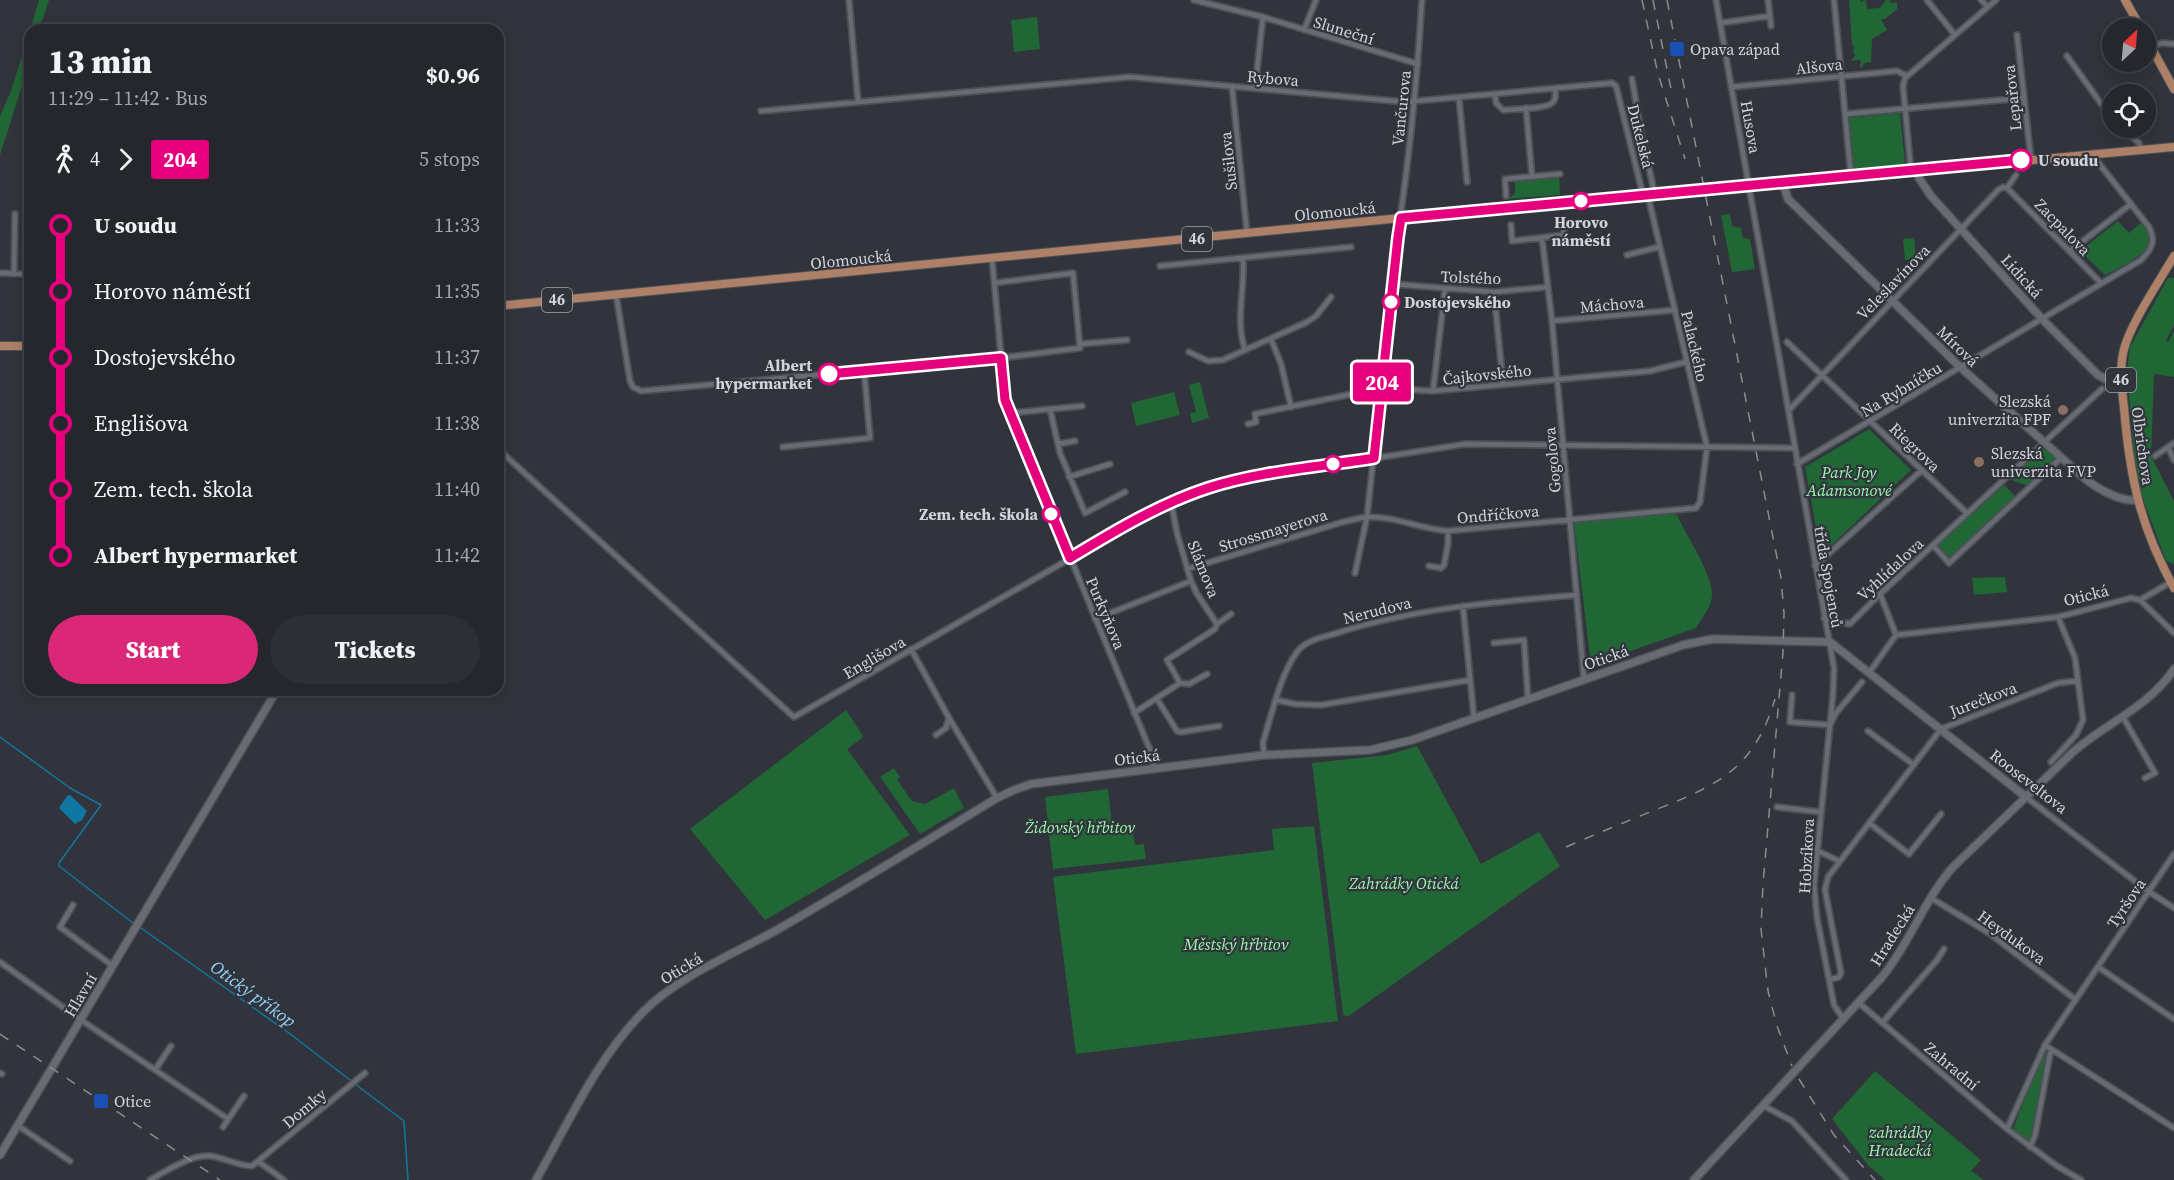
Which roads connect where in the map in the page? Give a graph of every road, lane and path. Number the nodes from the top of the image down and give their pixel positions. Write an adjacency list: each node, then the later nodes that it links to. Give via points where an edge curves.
1 (849, 0): 38 (street)
2 (1194, 0): 14 (street, Sluneční)
3 (1316, 0): 18 (street)
4 (1422, 0): 25 (street, Vančurova)
5 (1716, 0): 16 (street, Husova)
6 (1767, 0): 13 (street)
7 (1834, 0): 26 (street)
8 (1927, 0): 20 (street)
9 (1981, 0): 12 (street)
10 (1996, 0): 12 (street)
11 (2125, 0): 15 (main road)
12 (1988, 7): 20 (street)
13 (1770, 16): 16 (street); 17 (street)
14 (1263, 17): 18 (street, Sluneční); 32 (street)
15 (2135, 18)
16 (1720, 23): 31 (street, Husova)
17 (1771, 26)
18 (1304, 30): 25 (street, Sluneční)
19 (2017, 34): 37 (street, Lepařova)
20 (1955, 35): 27 (street)
21 (2156, 45): 22 (street)
22 (2174, 45)
23 (2067, 56): 40 (street)
24 (2156, 56): 34 (main road)
25 (1418, 64): 39 (street, Vančurova)
26 (1841, 76): 27 (street, Alšova, via 1897,71); 31 (street, Alšova); 44 (street)
27 (1907, 76): 42 (street, via 1903,83)
28 (1632, 79): 60 (street)
29 (1612, 83): 33 (street, Rybova); 60 (street, Dukelská)
30 (1232, 86): 32 (street, Rybova); 38 (street, Rybova, via 1130,77); 67 (street, Sušilova)
31 (1731, 87): 57 (street, Husova)
32 (1255, 88): 39 (street, Rybova)
33 (1555, 89): 35 (street, Rybova); 41 (street, via 1552,104)
34 (2174, 89)
35 (1495, 94): 36 (street, Rybova); 41 (street, via 1496,103 1503,110)
36 (1458, 98): 39 (street, Rybova); 55 (street)
37 (2024, 98): 42 (street); 49 (street, Lepařova)
38 (858, 102): 43 (street, Rybova)
39 (1414, 102): 63 (street, Vančurova)
40 (2102, 105)
41 (1526, 108): 53 (street)
42 (1905, 109): 44 (street); 50 (street)
43 (761, 111)
44 (1845, 114): 54 (street)
45 (2133, 138): 47 (street)
46 (2174, 147): 47 (main road, Olomoucká / 46)
47 (2141, 148): 48 (main road, Olomoucká / 46)
48 (2093, 153): 49 (main road, Olomoucká / 46); 61 (street)
49 (2031, 159): 50 (main road, Olomoucká / 46)
50 (1914, 171): 54 (main road, Olomoucká / 46); 66 (street, Lidická)
51 (1560, 174): 53 (street)
52 (2016, 175): 58 (street, Veleslavínova)
53 (1532, 177): 59 (street, via 1505,179)
54 (1851, 177): 56 (main road, Olomoucká / 46)
55 (1467, 182)
56 (1783, 183): 57 (main road, Olomoucká / 46); 89 (street, Mírová, via 1788,199)
57 (1749, 186): 60 (main road, Olomoucká / 46); 116 (street, Husova)
58 (2007, 188): 66 (street, Veleslavínova, via 2000,188); 71 (street, Zacpalova)
59 (1506, 196)
60 (1649, 196): 63 (main road, Olomoucká / 46); 70 (street, Palackého)
61 (2131, 204): 71 (street); 82 (street, Na Rybníčku, via 2153,236 2150,251)
62 (15, 214): 79 (street)
63 (1401, 218): 67 (main road, Olomoucká / 46); 83 (street)
64 (1563, 222): 68 (street, via 1564,234)
65 (1511, 225): 68 (street, via 1512,241)
66 (1961, 229): 89 (street, Veleslavínova); 92 (street, Lidická)
67 (1247, 234): 74 (main road, Olomoucká / 46)
68 (1542, 238): 84 (street, Gogolova)
69 (1351, 247): 75 (street)
70 (1659, 247): 72 (street); 91 (street, Palackého)
71 (2070, 251): 82 (street, Zacpalova)
72 (1627, 255)
73 (2174, 256): 77 (main road, Olbrichova / 46)
74 (992, 258): 81 (street, Purkyňova); 87 (main road, Olomoucká / 46)
75 (1243, 259): 76 (street); 100 (street, via 1240,300)
76 (1160, 266)
77 (2170, 271): 108 (main road, Olbrichova / 46, via 2127,341)
78 (0, 273): 79 (street)
79 (14, 274): 80 (street)
80 (24, 274)
81 (994, 283): 97 (street, via 1073,273); 102 (street, Purkyňova)
82 (2101, 283): 92 (street, Na Rybníčku)
83 (1393, 284): 85 (street, Tolstého); 110 (street)
84 (1548, 287): 86 (street, Tolstého); 93 (street, Gogolova)
85 (1445, 289): 86 (street, Tolstého); 112 (street)
86 (1494, 292): 109 (street)
87 (616, 294): 90 (main road, Olomoucká / 46); 105 (street, via 630,381 638,390)
88 (1331, 297): 94 (street, via 1316,316)
89 (1892, 300): 104 (street, Mírová); 106 (street, Veleslavínova)
90 (504, 305)
91 (1675, 310): 93 (street, Máchova); 103 (street, Palackého)
92 (2041, 318): 104 (street, Na Rybníčku); 108 (street, Lidická, via 2098,375)
93 (1552, 321): 107 (street, Gogolova)
94 (1271, 339): 100 (street); 114 (street)
95 (1127, 340): 97 (street)
96 (1787, 342): 106 (street, Riegrova)
97 (1080, 344): 102 (street, via 1080,348)
98 (0, 346): 99 (main road)
99 (24, 346)
100 (1245, 350): 101 (street, via 1213,361)
101 (1189, 352)
102 (1001, 358): 105 (street); 117 (street, Purkyňova)
103 (1686, 362): 107 (street, Čajkovského, via 1650,370); 126 (street, Palackého)
104 (1960, 367): 118 (street, Na Rybníčku); 121 (street, Mírová)
105 (864, 369): 125 (street, via 870,438)
106 (1820, 375): 116 (street, Veleslavínova); 118 (street, Riegrova)
107 (1556, 379): 109 (street, Čajkovského); 124 (street, Gogolova)
108 (2121, 383): 139 (main road, Olbrichova / 46)
109 (1503, 384): 112 (street, Čajkovského)
110 (1381, 388): 112 (street, Čajkovského); 114 (street, Čajkovského); 131 (street)
111 (2103, 389): 121 (street, Vyhlídalova)
112 (1433, 391)
113 (1082, 406): 115 (street)
114 (1291, 407): 119 (street, Čajkovského, via 1255,414 1256,422)
115 (1050, 409): 117 (street); 123 (street)
116 (1789, 410): 127 (street, třída Spojenců)
117 (1010, 413): 147 (street, Purkyňova)
118 (1871, 422): 135 (street, Na Rybníčku); 136 (street, Riegrova)
119 (1248, 424)
120 (1075, 441): 123 (street)
121 (2044, 443): 132 (street, Mírová); 142 (street, Vyhlídalova)
122 (2174, 443): 128 (street)
123 (1058, 444): 137 (street)
124 (1563, 444): 126 (street, Englišova); 131 (street, Englišova, via 1465,444); 144 (street, Gogolova)
125 (783, 447)
126 (1707, 447): 127 (street, Englišova); 141 (street, Palackého)
127 (1794, 447): 135 (street, třída Spojenců)
128 (2168, 447): 130 (street); 133 (street)
129 (504, 454): 167 (street, Englišova, via 794,717)
130 (2155, 456)
131 (1374, 458): 140 (street, Englišova, via 1237,480); 143 (street)
132 (2061, 458): 139 (street, Mírová, via 2091,483 2127,500); 146 (street, via 1949,562)
133 (2174, 460)
134 (1110, 464): 137 (street)
135 (1797, 464): 149 (street, třída Spojenců)
136 (1922, 470): 142 (street, Riegrova); 149 (street)
137 (1070, 477): 138 (street, via 1085,513)
138 (1125, 492)
139 (2137, 500): 153 (main road, Olbrichova / 46, via 2148,535)
140 (1171, 502): 147 (street, Englišova); 150 (street, Slámova)
141 (1701, 502): 144 (street, Ondříčkova, via 1696,508)
142 (1967, 513): 146 (street, Vyhlídalova)
143 (1367, 517): 145 (street, Ondříčkova); 150 (street, Strossmayerova); 151 (street)
144 (1570, 520): 145 (street, Ondříčkova); 155 (street, Gogolova)
145 (1448, 531): 148 (street, via 1444,565)
146 (1933, 545): 154 (street, Vyhlídalova)
147 (1070, 558): 161 (street, Purkyňova); 167 (street, Englišova)
148 (1429, 566)
149 (1815, 566): 160 (street, třída Spojenců)
150 (1187, 569): 152 (street, Slámova)
151 (1355, 573)
152 (1191, 581): 161 (street); 162 (street, Slámova)
153 (2171, 582): 156 (street)
154 (1880, 594): 160 (street, Vyhlídalova, via 1850,624); 164 (street)
155 (1577, 596): 157 (street, Nerudova); 171 (street, Gogolova)
156 (2140, 600): 159 (street, Otická, via 2131,598); 163 (street)
157 (1463, 606): 172 (street); 180 (street, Nerudova, via 1371,622 1313,640 1298,650)
158 (1232, 614): 162 (street, Slámova)
159 (2058, 617): 164 (street, Otická); 173 (street, via 2075,658)
160 (1824, 618): 165 (street, třída Spojenců)
161 (1095, 619): 181 (street, Purkyňova)
162 (1217, 624): 175 (street, via 1167,660)
163 (2174, 633)
164 (1896, 635): 169 (street)
165 (1830, 642): 169 (street); 171 (street, Otická, via 1699,641); 185 (street, Hobzíkova, via 1834,680)
166 (1494, 643): 179 (street, via 1524,640)
167 (911, 650): 183 (street)
168 (2174, 669): 182 (street, Hradecká, via 2154,693)
169 (1869, 673): 187 (street, Rooseveltova)
170 (1207, 674): 175 (street, via 1189,684)
171 (1584, 679): 179 (street, Otická)
172 (1470, 680): 180 (street, via 1329,703); 184 (street)
173 (2077, 681): 187 (street, Jurečkova, via 2058,684); 191 (street, via 2082,724)
174 (1862, 682): 185 (street, Hobzíkova)
175 (1180, 683): 178 (street)
176 (1792, 695): 185 (street, via 1790,722)
177 (273, 696): 212 (street, Hlavní)
178 (1157, 699): 181 (street); 186 (street, via 1181,732)
179 (1528, 699): 184 (street, Otická)
180 (1276, 700): 190 (street, Nerudova, via 1263,742)
181 (1134, 712): 193 (street, Purkyňova)
182 (2123, 717): 194 (street, via 2155,773); 195 (street, Hradecká, via 2081,744)
183 (950, 718): 189 (street, via 946,728); 196 (street)
184 (1474, 718): 190 (street, Otická, via 1378,748)
185 (1830, 725): 198 (street, Hobzíkova)
186 (1219, 726)
187 (1941, 729): 192 (street, Jurečkova); 195 (street, Rooseveltova)
188 (1868, 731): 192 (street)
189 (936, 735)
190 (1264, 754): 193 (street, Otická)
191 (2051, 762)
192 (1914, 765): 200 (street, Jurečkova)
193 (1154, 768): 196 (street, Otická, via 1031,784)
194 (2145, 778)
195 (2026, 797): 206 (street, Rooseveltova); 207 (street, Hradecká, via 1953,867)
196 (997, 798): 239 (street, Otická, via 685,980 653,1003 602,1062)
197 (1777, 807): 198 (street)
198 (1820, 812): 201 (street, Hobzíkova)
199 (1941, 813): 200 (street, via 1909,854)
200 (1869, 823): 203 (street, Jurečkova)
201 (1816, 850): 203 (street); 204 (street, Hobzíkova)
202 (2174, 854): 206 (street, Tyršova)
203 (1839, 861): 205 (street, Jurečkova)
204 (1814, 878): 205 (street); 214 (street, Hobzíkova)
205 (1826, 880): 214 (street, via 1841,971 1839,977)
206 (2148, 891): 209 (street, Rooseveltova); 213 (street, Tyršova)
207 (1930, 898): 215 (street, Heydukova, via 1993,936); 216 (street, Hradecká, via 1892,964)
208 (73, 905): 212 (street, via 60,927)
209 (2174, 908)
210 (1944, 949): 220 (street)
211 (0, 962): 218 (street)
212 (113, 966): 218 (street, Hlavní)
213 (2098, 967): 215 (street, Tyršova); 217 (street)
214 (1829, 980): 219 (street, Hobzíkova, via 1835,1008)
215 (2076, 1000): 221 (street, Tyršova)
216 (1859, 1003): 219 (street, Hradecká); 220 (street, Zahradní)
217 (2174, 1019)
218 (81, 1020): 224 (street); 229 (street, Hlavní)
219 (1844, 1020): 227 (street, Hradecká)
220 (1882, 1023): 232 (street, Zahradní)
221 (2045, 1045): 223 (street); 232 (street, Tyršova)
222 (171, 1046): 224 (street)
223 (2051, 1049): 231 (street); 233 (street)
224 (155, 1070): 228 (street)
225 (365, 1073): 236 (street, Domky)
226 (244, 1096): 228 (street)
227 (1764, 1106): 240 (street, Hradecká); 241 (street, via 1792,1120)
228 (228, 1119): 230 (street)
229 (17, 1125): 234 (street, Hlavní); 235 (street)
230 (223, 1127)
231 (2174, 1128)
232 (2007, 1129): 233 (street, Zahradní)
233 (2030, 1147): 242 (street, Zahradní)
234 (1, 1149)
235 (70, 1161)
236 (260, 1162): 237 (street, via 245,1166 202,1156); 238 (street)
237 (153, 1179)
238 (284, 1180)
239 (536, 1180)
240 (1694, 1180)
241 (1845, 1180)
242 (2081, 1180)

